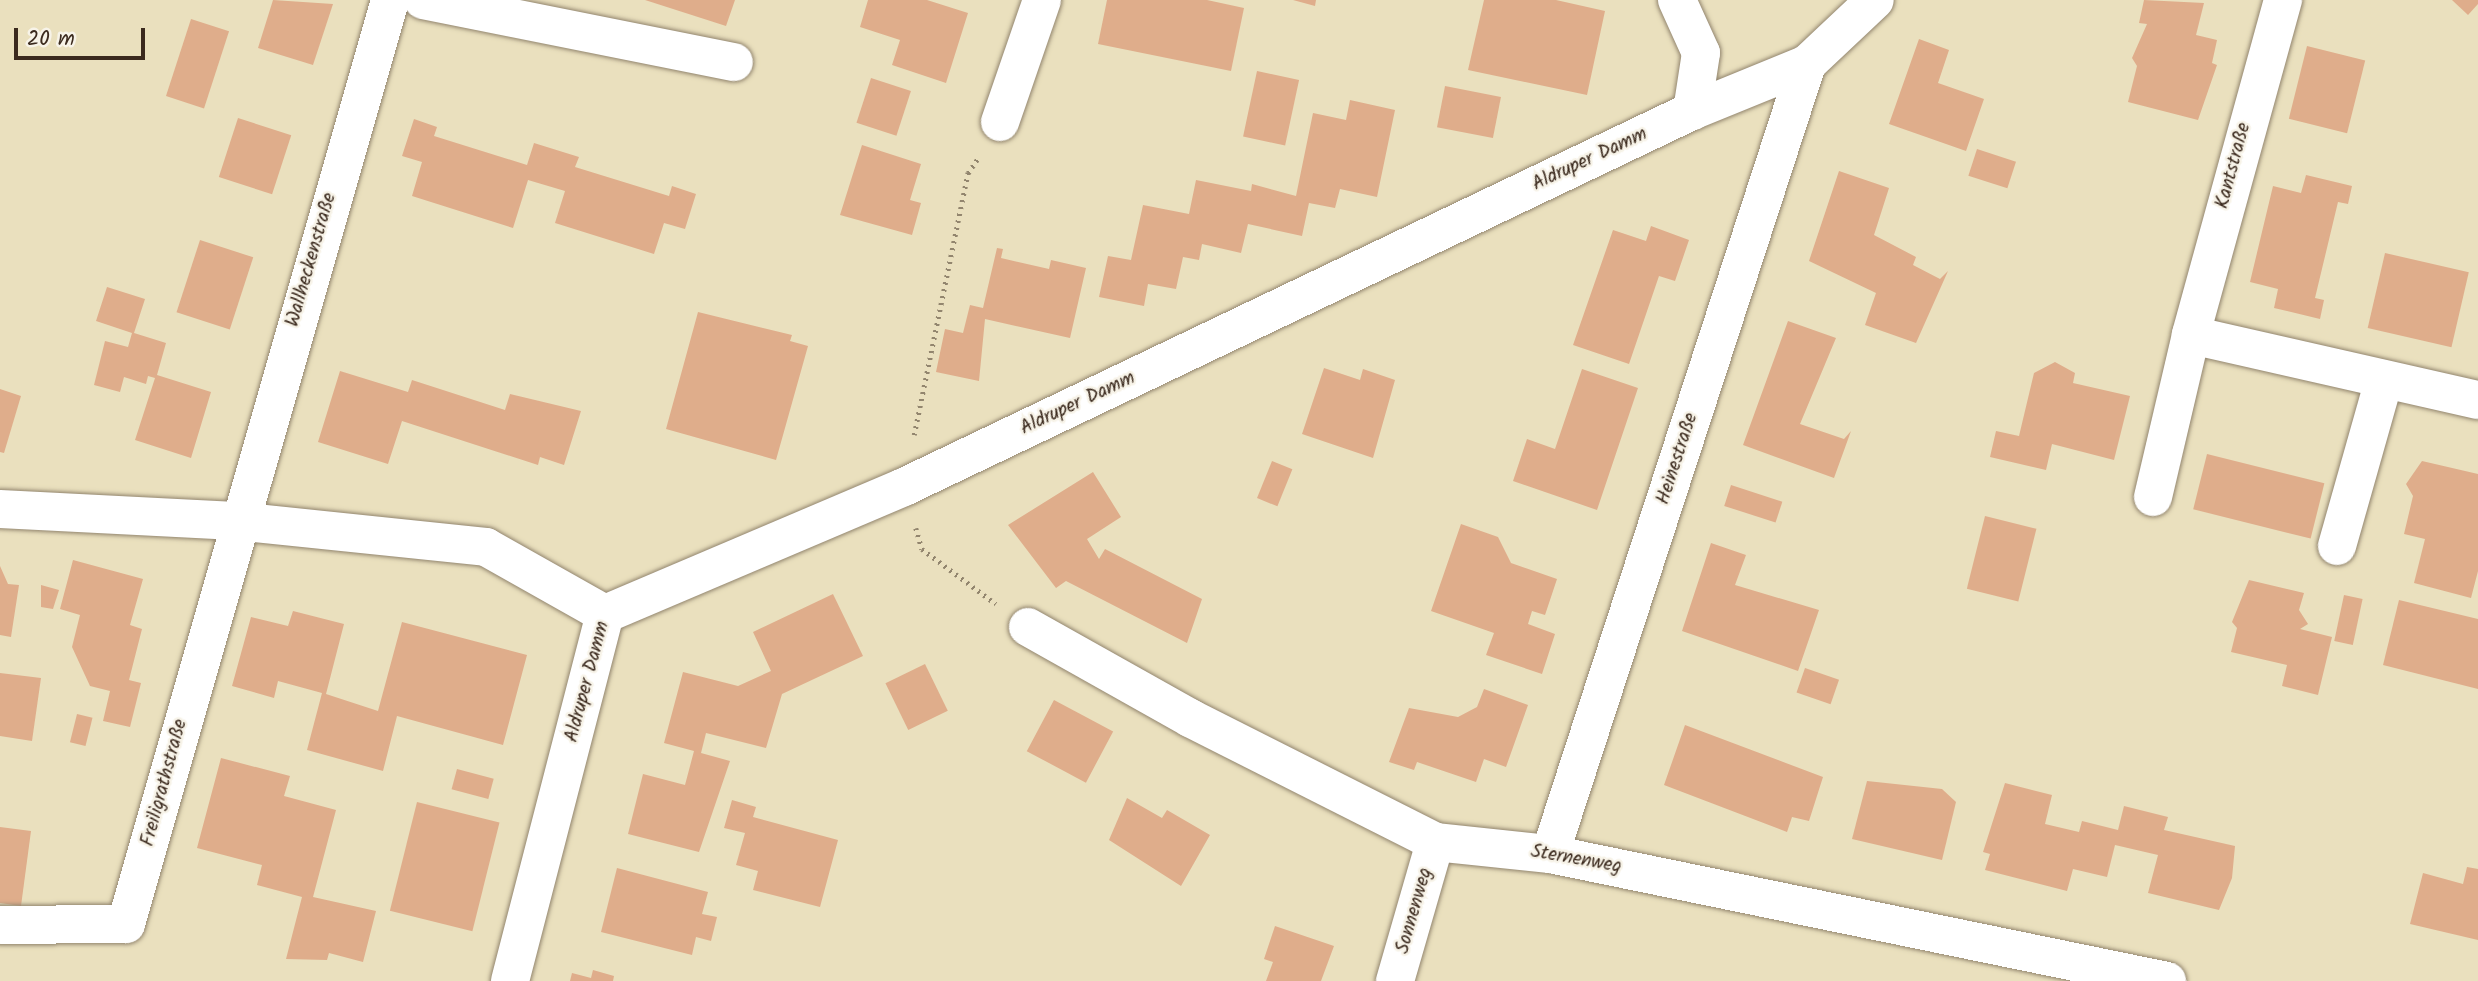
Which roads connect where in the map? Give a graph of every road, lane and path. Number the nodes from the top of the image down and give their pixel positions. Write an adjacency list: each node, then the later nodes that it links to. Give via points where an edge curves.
1 (390, 0): 17 (street, Wallheckenstraße)
2 (423, 0): 7 (street)
3 (1042, 0): 10 (street)
4 (1677, 0): 9 (street, via 1701,53)
5 (1875, 0): 8 (street, Aldruper Damm)
6 (2283, 0): 11 (street, Kantstraße)
7 (734, 62)
8 (1807, 64): 9 (street, Aldruper Damm); 22 (street, Heinestraße)
9 (1692, 111): 14 (street, Aldruper Damm)
10 (1000, 122): 14 (path, via 968,173)
11 (2191, 335): 12 (street); 15 (street, Kantstraße)
12 (2384, 380): 13 (street); 18 (street)
13 (2478, 400)
14 (904, 487): 19 (street, Aldruper Damm); 20 (path, via 922,549)
15 (2153, 497)
16 (0, 509): 17 (street)
17 (236, 521): 19 (street, via 486,547); 23 (street, Freiligrathstraße, via 126,924)
18 (2337, 546)
19 (605, 614): 25 (street, Aldruper Damm)
20 (1028, 627): 21 (street, Sternenweg, via 1190,719)
21 (1435, 842): 22 (street, Sternenweg); 26 (street, Sonnenweg)
22 (1550, 854): 24 (street, Sternenweg)
23 (0, 925)
24 (2105, 975): 27 (street, Sternenweg)
25 (510, 981)
26 (1395, 981)
27 (2167, 981)

